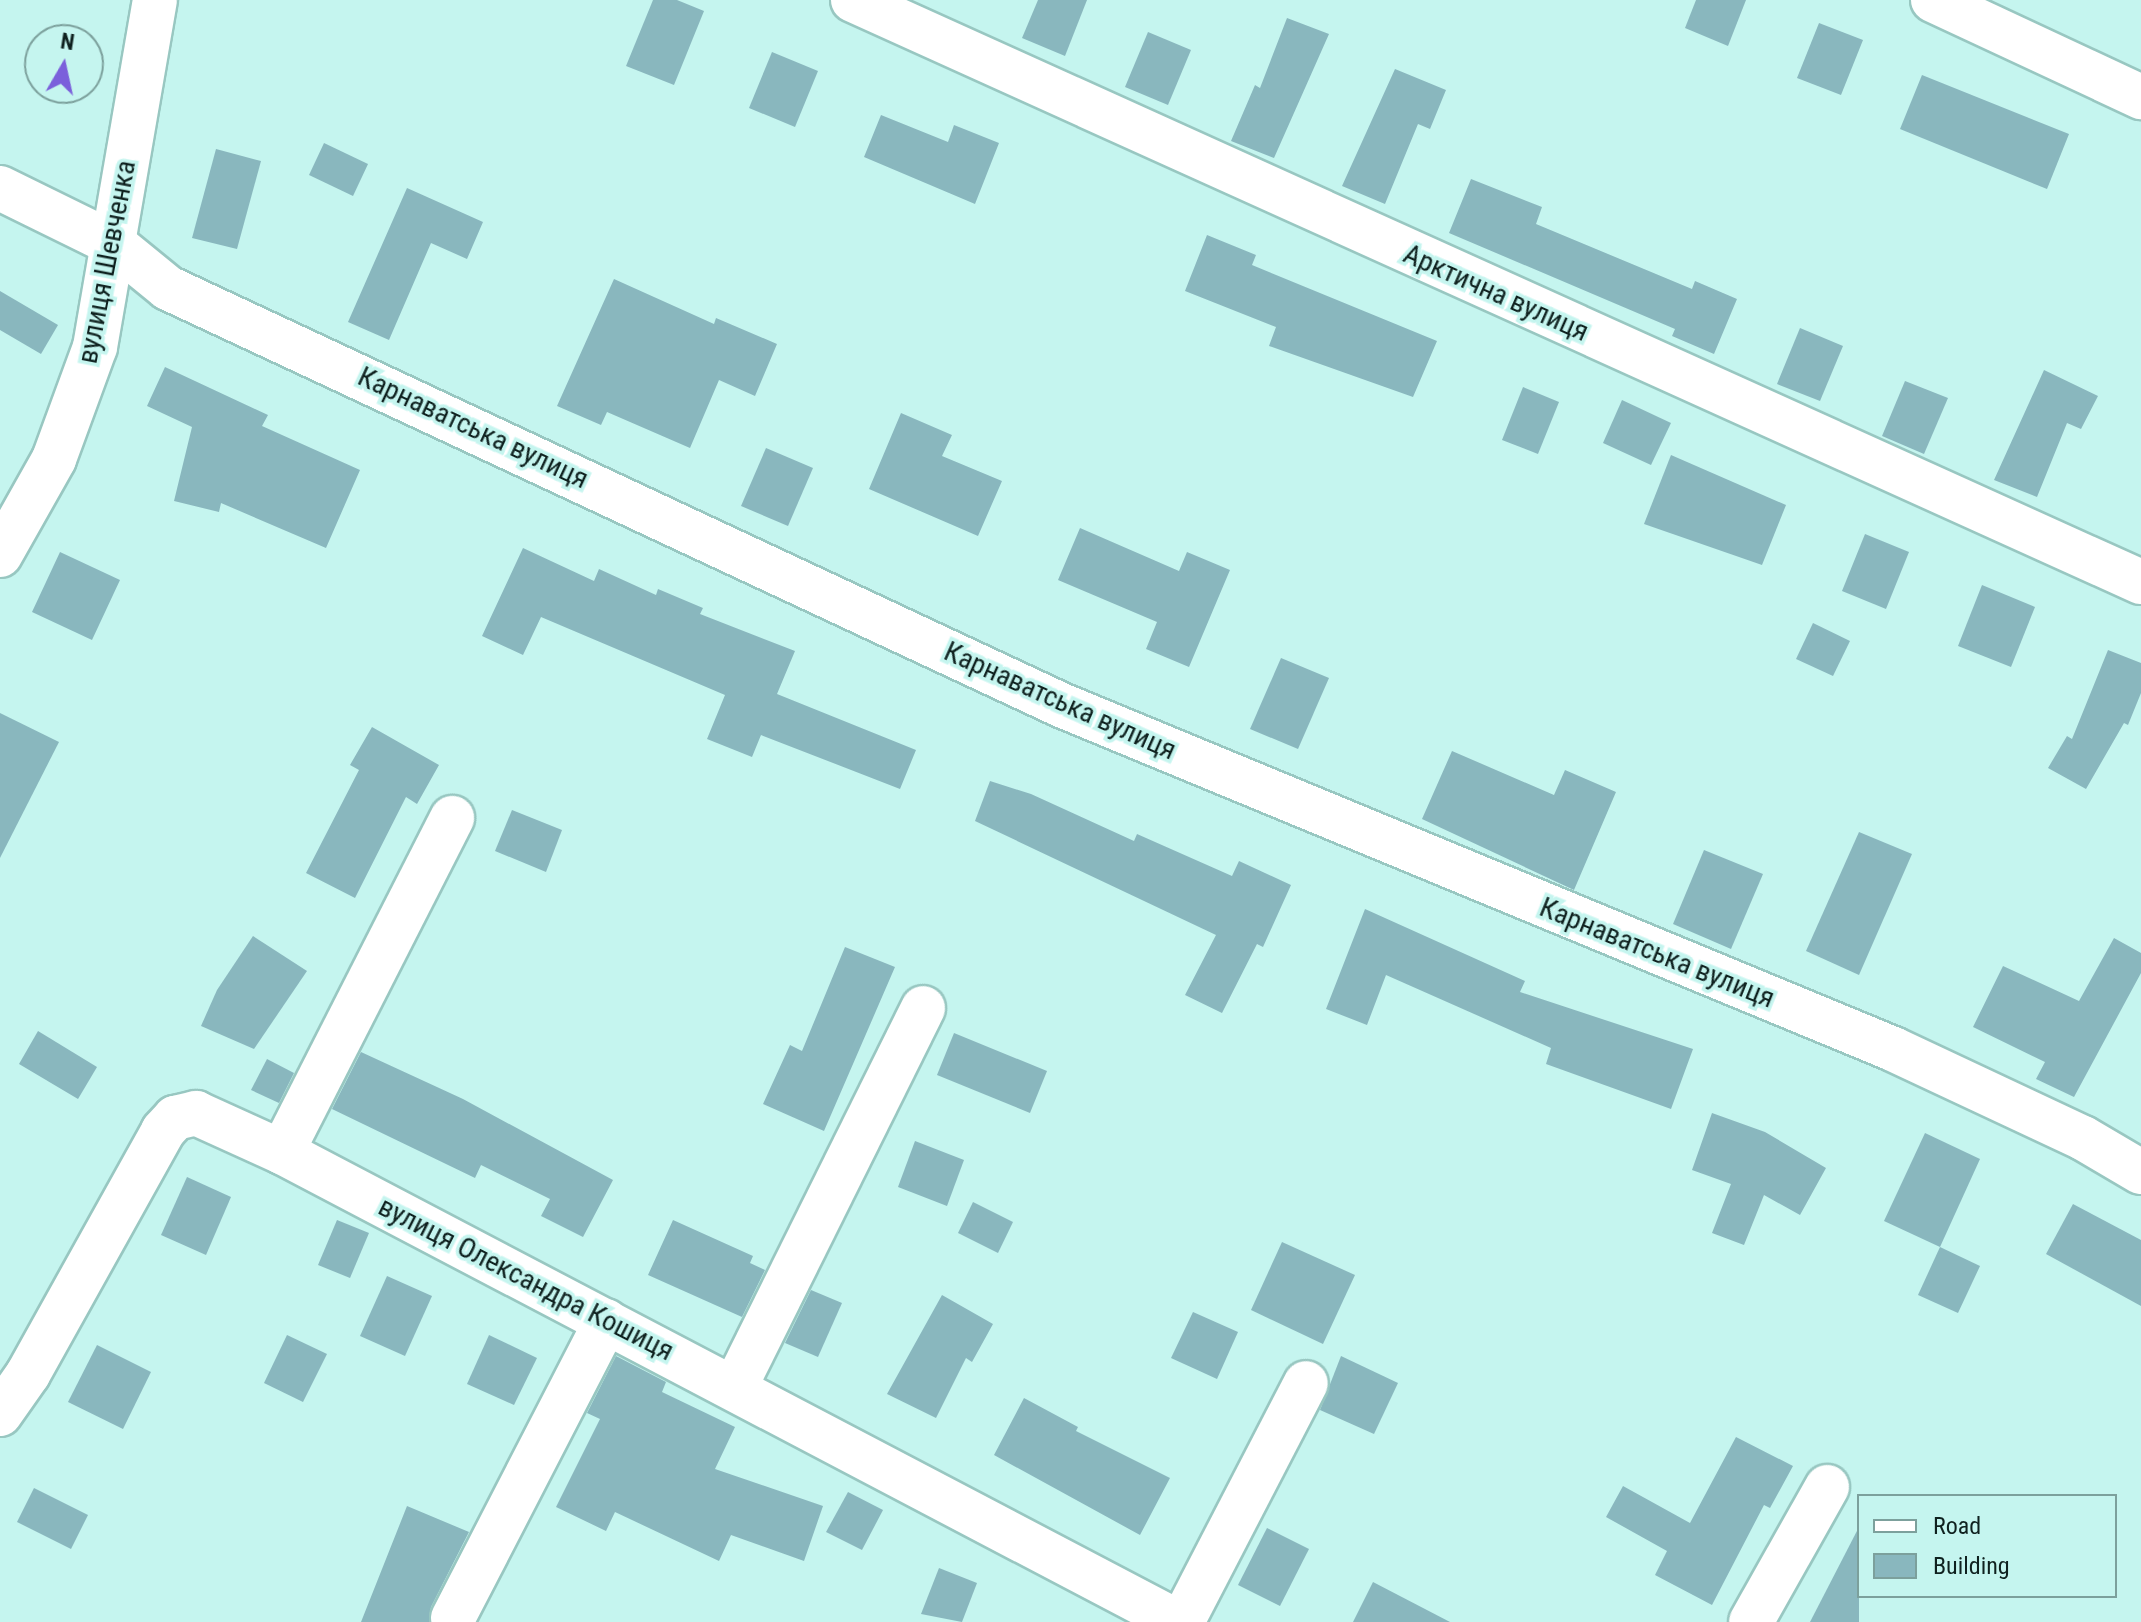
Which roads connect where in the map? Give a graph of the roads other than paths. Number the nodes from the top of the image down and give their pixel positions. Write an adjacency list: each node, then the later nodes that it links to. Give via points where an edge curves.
1 (155, 0): 6 (street, вулиця Шевченка)
2 (853, 0): 8 (street, Арктична вулиця)
3 (1933, 0): 4 (street)
4 (2141, 97)
5 (0, 188): 6 (street, Карнаватська вулиця)
6 (114, 244): 7 (street, вулиця Шевченка, via 90,361 54,459); 12 (street, Карнаватська вулиця, via 168,288 1061,705 1893,1049 2083,1138)
7 (0, 555)
8 (2141, 582)
9 (452, 818): 11 (street)
10 (923, 1008): 15 (street)
11 (282, 1152): 13 (street, вулиця Олександра Кошиця); 16 (street, вулиця Олександра Кошиця, via 215,1118 196,1113 175,1118)
12 (2141, 1172)
13 (606, 1321): 15 (street, вулиця Олександра Кошиця); 18 (street)
14 (1306, 1383): 19 (street)
15 (735, 1387): 19 (street, вулиця Олександра Кошиця)
16 (0, 1414)
17 (1827, 1487): 20 (street)
18 (453, 1618)
19 (1180, 1622)
20 (1751, 1622)

